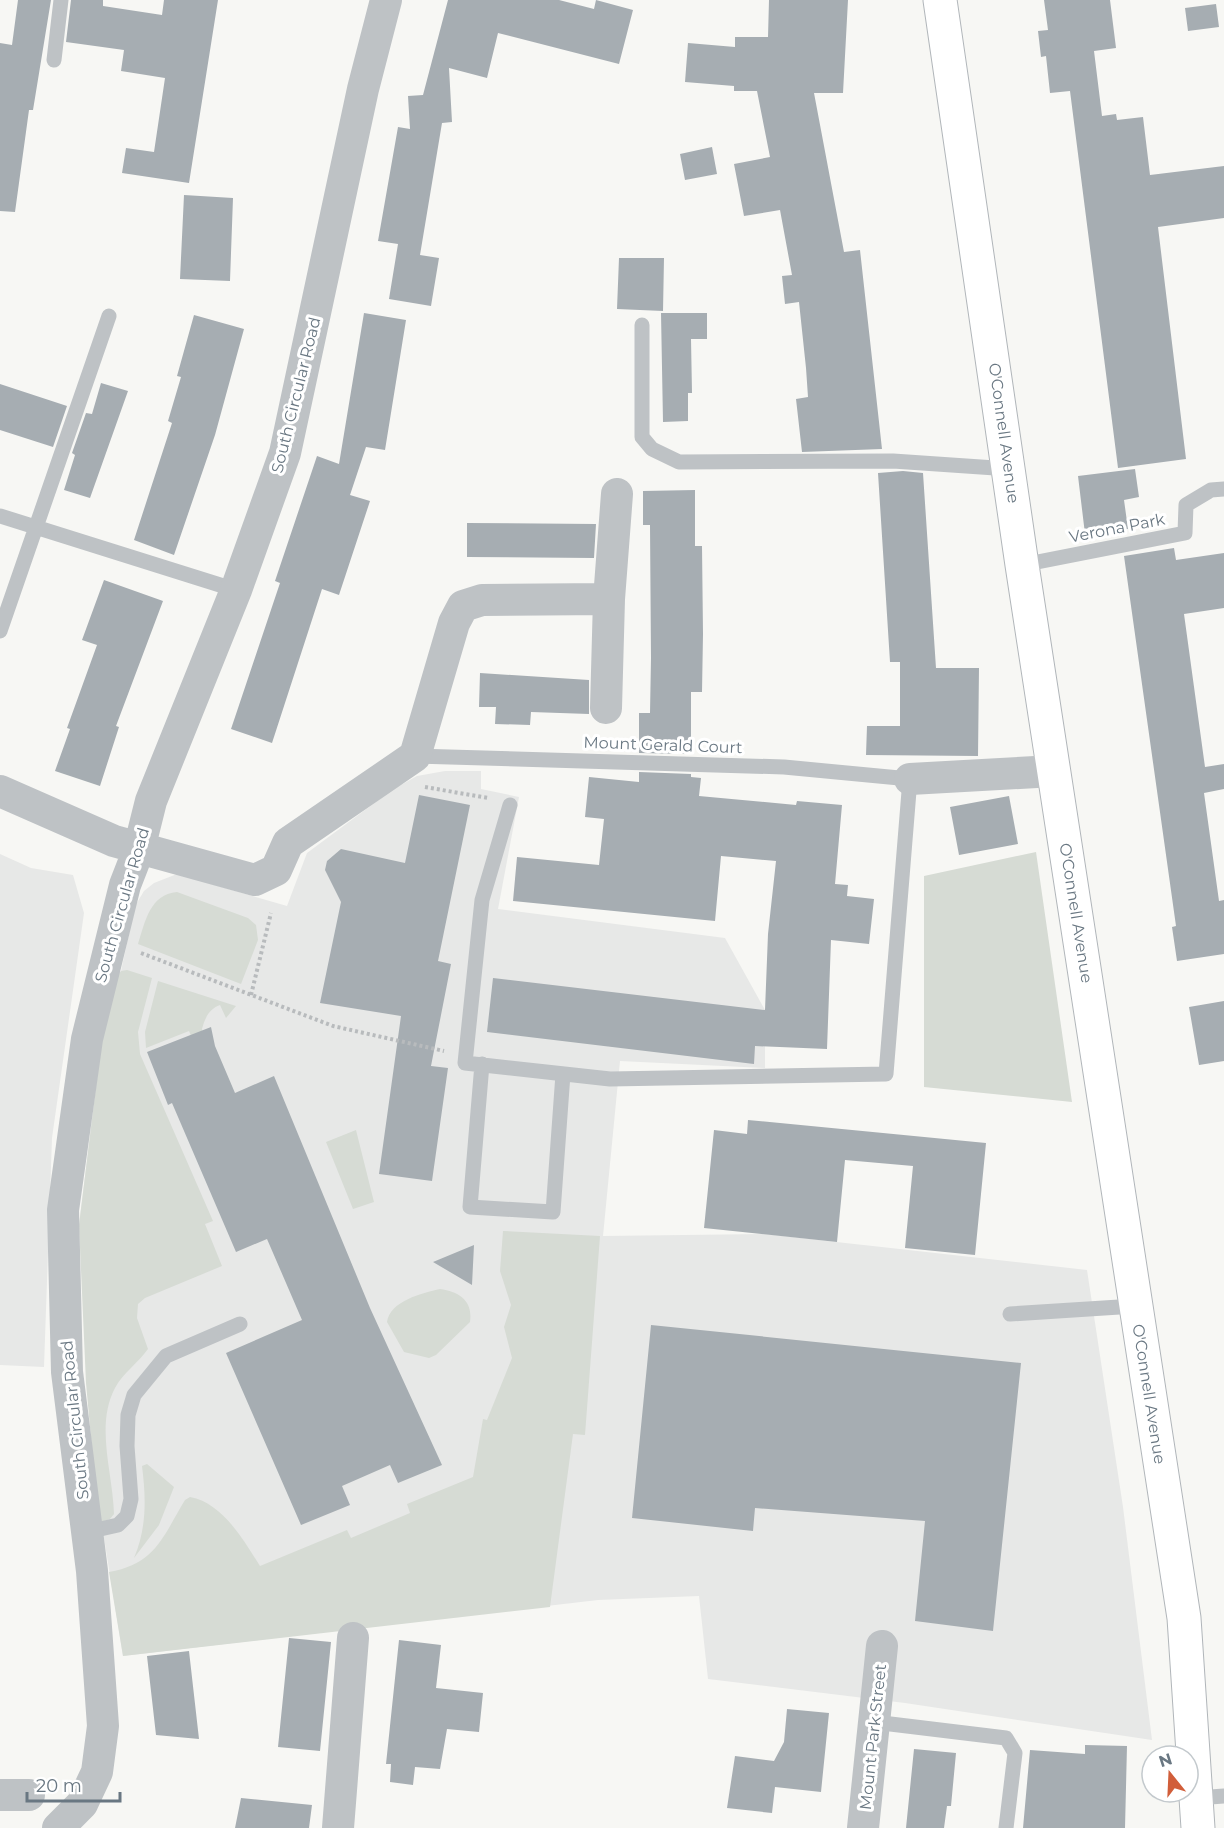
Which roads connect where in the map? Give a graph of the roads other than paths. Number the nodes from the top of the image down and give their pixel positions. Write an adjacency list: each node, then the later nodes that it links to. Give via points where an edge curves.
1 (61, 0): 4 (lane)
2 (386, 0): 13 (street, South Circular Road, via 363,88 285,453)
3 (940, 0): 7 (main road, O'Connell Avenue)
4 (54, 60)
5 (109, 316): 11 (lane)
6 (642, 325): 7 (lane, via 642,437 652,449 679,462 893,460)
7 (1010, 469): 12 (main road, O'Connell Avenue)
8 (1224, 489): 12 (lane, Verona Park, via 1211,490 1186,505 1185,532)
9 (617, 494): 14 (street)
10 (0, 516): 11 (lane)
11 (36, 527): 13 (lane); 15 (lane)
12 (1022, 565): 18 (main road, O'Connell Avenue)
13 (236, 590): 22 (street, South Circular Road, via 151,801)
14 (609, 599): 16 (street); 17 (street, via 482,600 463,606 454,623)
15 (0, 631)
16 (606, 708)
17 (415, 756): 19 (lane, Mount Gerald Court, via 784,767); 22 (street, via 288,843 276,870 255,880)
18 (1054, 771): 19 (street); 25 (main road, O'Connell Avenue)
19 (910, 779): 24 (lane, via 886,1074 610,1080)
20 (0, 791): 22 (street)
21 (510, 805): 23 (lane, via 482,900 465,1063)
22 (139, 849): 28 (street, South Circular Road, via 125,885 89,1029 63,1210 67,1372)
23 (482, 1064): 24 (lane); 24 (lane, via 470,1207 553,1212)
24 (563, 1074)
25 (1135, 1306): 26 (lane); 32 (main road, O'Connell Avenue, via 1184,1618)
26 (1010, 1314)
27 (240, 1324): 28 (lane, via 166,1356 134,1395 128,1415 131,1499 127,1516 118,1525)
28 (87, 1532): 33 (street, South Circular Road, via 103,1726 97,1772 82,1804)
29 (353, 1638): 34 (street)
30 (882, 1646): 31 (street, Mount Park Street)
31 (874, 1722): 35 (street, Mount Park Street); 36 (lane, via 1005,1737 1015,1753)
32 (1206, 1807)
33 (58, 1828)
34 (338, 1828)
35 (863, 1828)
36 (1006, 1828)

